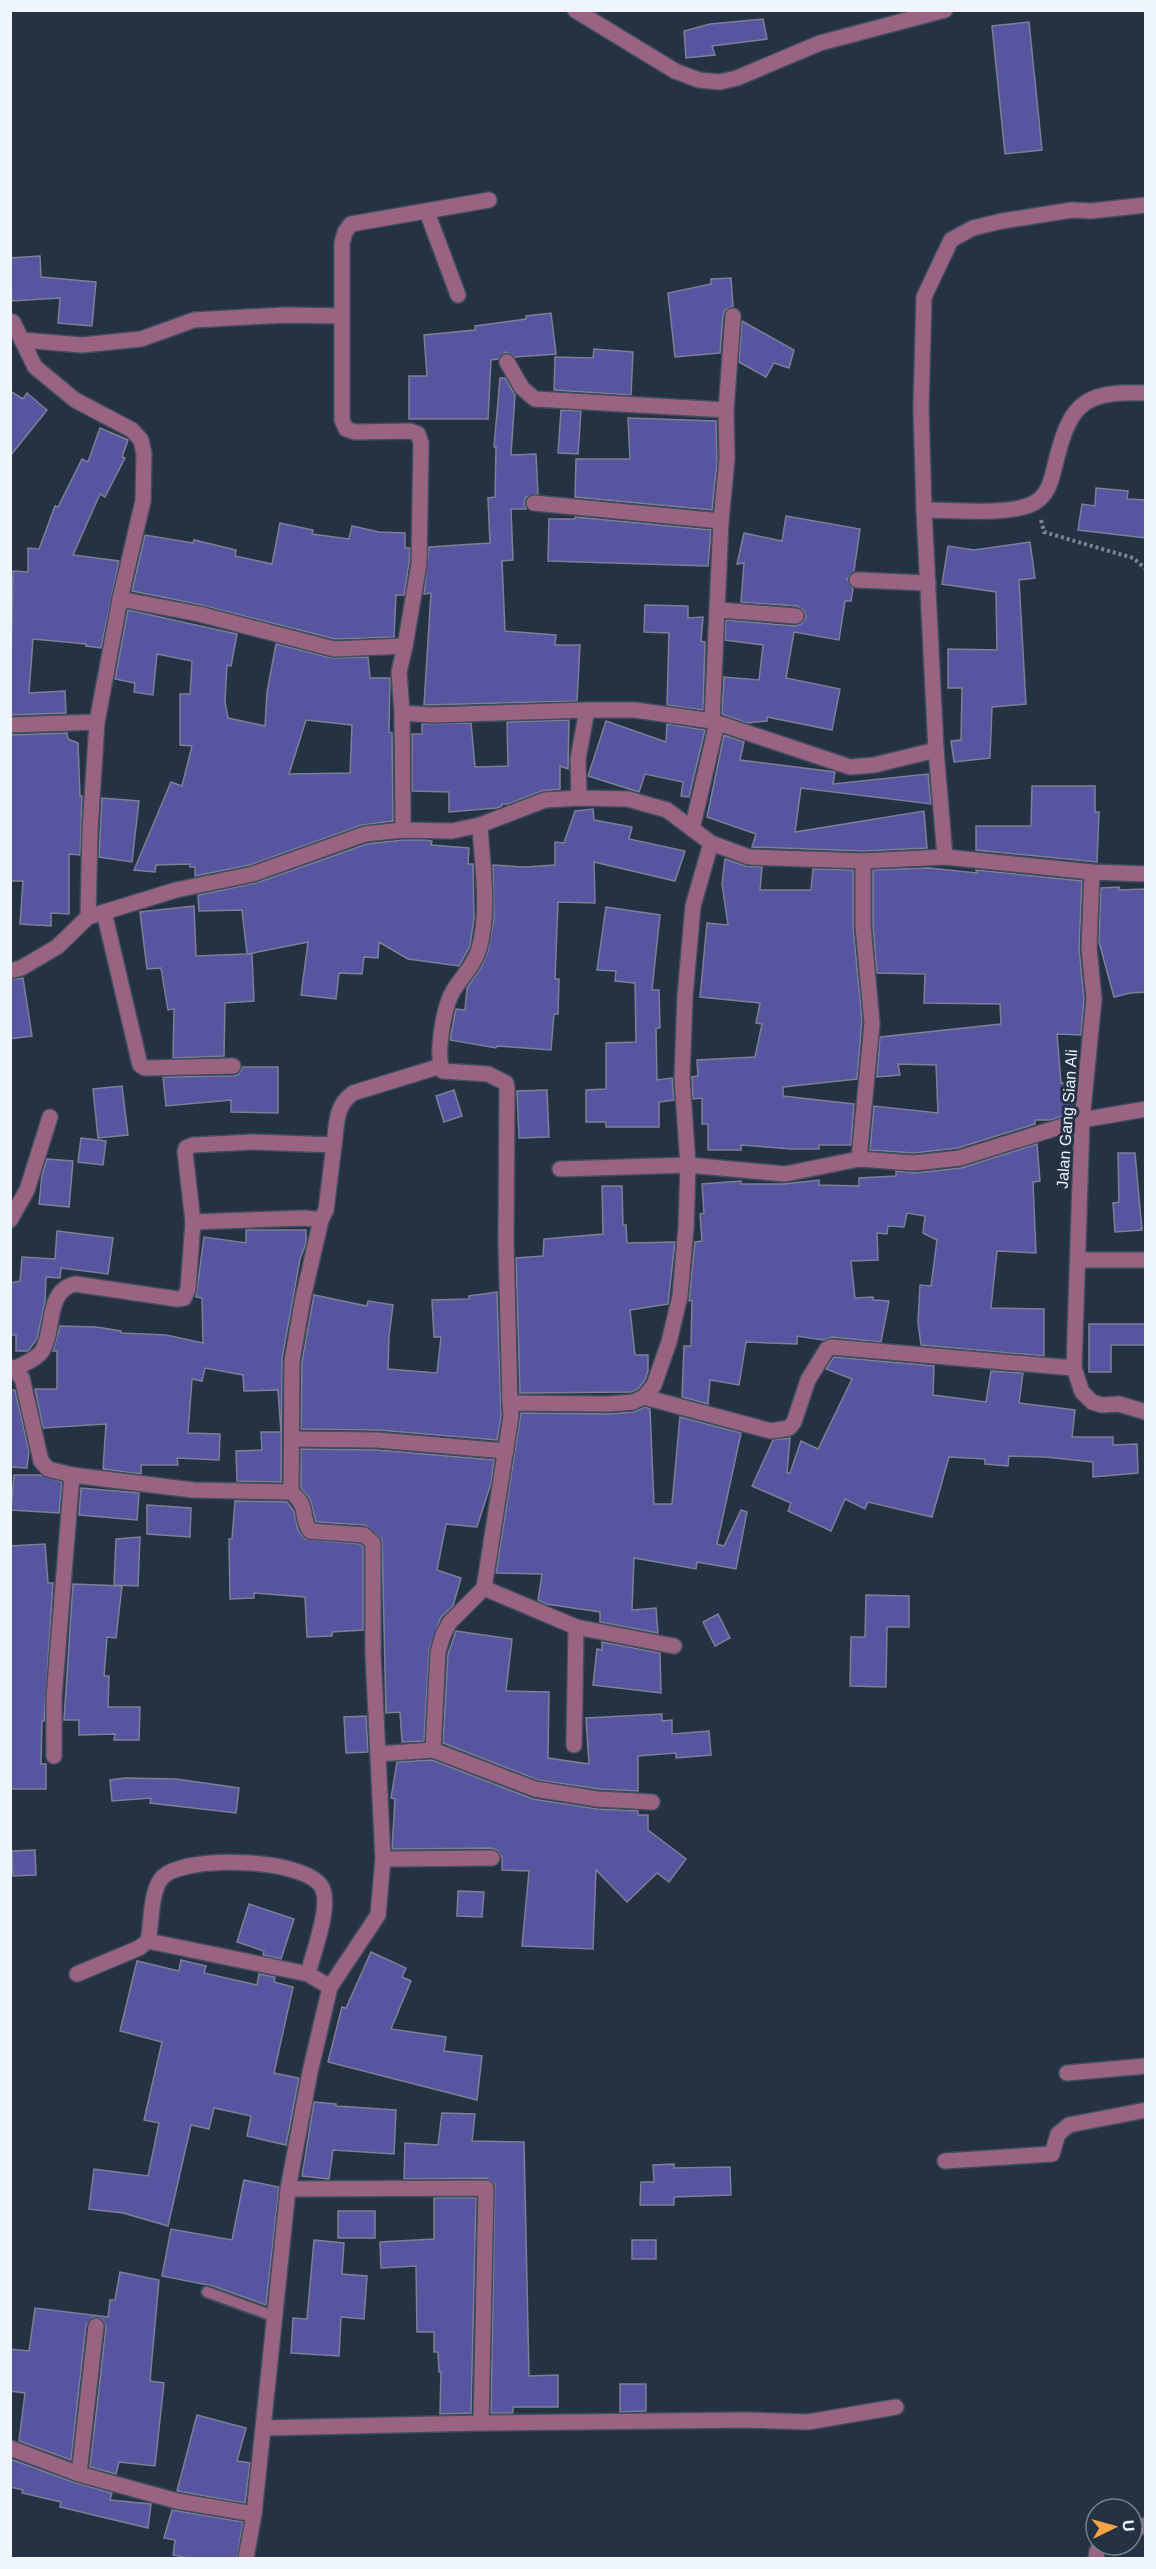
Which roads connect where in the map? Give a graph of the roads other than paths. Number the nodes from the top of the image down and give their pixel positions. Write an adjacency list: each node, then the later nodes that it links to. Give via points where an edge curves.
1 (575, 10): 2 (street, via 675,71 699,80 720,82 820,43)
2 (945, 10)
3 (489, 201): 5 (street)
4 (1146, 205): 15 (street, via 1021,217 973,228 951,240 924,297)
5 (427, 212): 6 (street); 7 (street, via 351,224 342,243)
6 (458, 295)
7 (342, 316): 10 (street, via 194,320 141,339 82,345); 22 (street, via 342,420 346,429 410,431 418,434 421,443 419,564)
8 (733, 316): 13 (street)
9 (10, 321): 10 (street)
10 (22, 340): 19 (street, via 35,368 75,400 132,430 141,440 143,501)
11 (507, 362): 13 (street, via 522,387 535,399)
12 (1146, 393): 15 (street, via 1097,395 1077,410 1061,439 1049,488 1035,503 1014,510)
13 (726, 410): 16 (street, via 727,459)
14 (534, 503): 16 (street)
15 (924, 510): 18 (street)
16 (721, 521): 20 (street)
17 (857, 580): 18 (street)
18 (928, 583): 28 (street)
19 (120, 598): 22 (street, via 334,649); 25 (street)
20 (719, 610): 21 (street); 26 (street)
21 (796, 616)
22 (405, 646): 24 (street, via 399,672)
23 (587, 710): 24 (street); 26 (street, via 635,710); 29 (street, via 578,759)
24 (402, 713): 32 (street)
25 (98, 722): 27 (street); 39 (street)
26 (714, 722): 28 (street, via 850,767); 31 (street)
27 (10, 725)
28 (936, 750): 34 (street)
29 (579, 798): 30 (street, via 545,800); 31 (street, via 627,799 667,810)
30 (480, 825): 32 (street, via 452,831); 42 (street, via 484,917 479,948 474,963 447,1002)
31 (692, 829): 33 (street)
32 (404, 830): 38 (street, via 365,834 253,874 176,890)
33 (711, 843): 35 (street, via 749,858); 48 (street, via 693,906 685,996 682,1078)
34 (945, 857): 35 (street); 36 (street)
35 (863, 861): 47 (street, via 863,926 872,1023)
36 (1092, 872): 37 (street); 45 (street, Jalan Gang Sian Ali, via 1089,948 1094,999)
37 (1146, 874)
38 (104, 912): 39 (street); 41 (street, via 140,1065)
39 (88, 917): 40 (street, via 57,947)
40 (10, 971)
41 (233, 1066)
42 (441, 1066): 46 (street, via 344,1099); 58 (street, via 443,1071 498,1077 506,1083)
43 (1146, 1109): 45 (street)
44 (50, 1117): 50 (street, via 27,1190)
45 (1082, 1120): 47 (street, via 960,1158 914,1163); 53 (street, Jalan Gang Sian Ali)
46 (334, 1145): 51 (street, via 326,1210); 52 (street, via 254,1142 189,1147 185,1152)
47 (859, 1159): 48 (street, via 785,1174)
48 (688, 1165): 49 (street); 57 (street, via 680,1296 654,1385)
49 (560, 1169)
50 (10, 1220)
51 (321, 1220): 52 (street); 60 (street, via 292,1361)
52 (193, 1222): 55 (street, via 184,1298 66,1286 55,1301 40,1354)
53 (1078, 1260): 54 (street); 56 (street, Jalan Gang Sian Ali)
54 (1146, 1260)
55 (12, 1368): 62 (street, via 22,1378 41,1461 48,1469)
56 (1074, 1368): 57 (street, via 831,1347 808,1380 794,1422 789,1428 771,1431); 59 (street, via 1082,1392 1092,1402 1119,1404)
57 (644, 1397): 58 (street, via 608,1404)
58 (510, 1403): 61 (street)
59 (1146, 1413)
60 (292, 1439): 61 (street, via 377,1440); 63 (street)
61 (506, 1451): 64 (street)
62 (72, 1474): 63 (street, via 193,1490); 70 (street, via 54,1696)
63 (291, 1492): 69 (street, via 302,1502 310,1531 364,1535 373,1543)
64 (484, 1588): 65 (street); 68 (street, via 460,1610 443,1635 438,1652)
65 (576, 1627): 66 (street); 67 (street)
66 (674, 1646)
67 (574, 1745)
68 (433, 1750): 69 (street); 71 (street, via 535,1789)
69 (378, 1754): 73 (street)
70 (54, 1756)
71 (652, 1802)
72 (492, 1858): 73 (street)
73 (383, 1859): 77 (street, via 378,1916)
74 (147, 1941): 75 (street); 76 (street); 76 (street, via 161,1879 172,1871 183,1866 241,1861 287,1868 318,1881 323,1889 323,1916)
75 (77, 1974)
76 (308, 1974): 77 (street)
77 (330, 1987): 82 (street)
78 (1146, 2066): 79 (street)
79 (1067, 2073)
80 (1146, 2110): 81 (street, via 1069,2125 1058,2134 1052,2154)
81 (945, 2161)
82 (288, 2189): 84 (street); 87 (street, via 486,2188)
83 (207, 2292): 84 (lane)
84 (276, 2317): 88 (street)
85 (96, 2326): 90 (street)
86 (896, 2407): 87 (street, via 808,2422)
87 (481, 2423): 88 (street)
88 (264, 2428): 91 (street)
89 (10, 2448): 90 (street)
90 (79, 2474): 91 (street, via 177,2501)
91 (254, 2514): 92 (street)
92 (246, 2559)

